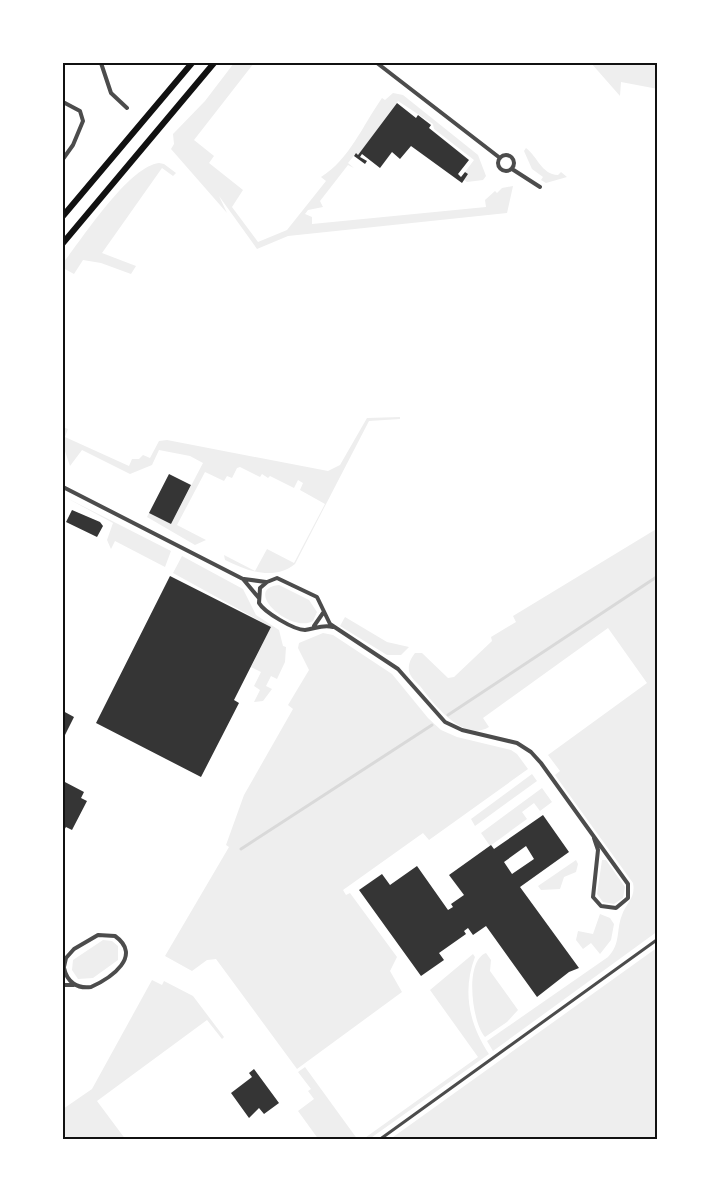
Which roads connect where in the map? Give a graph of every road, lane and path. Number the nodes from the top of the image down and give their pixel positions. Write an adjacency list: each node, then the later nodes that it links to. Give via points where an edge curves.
1 (101, 63): 6 (street, via 111,93)
2 (192, 63): 11 (main road)
3 (214, 63): 12 (main road)
4 (377, 63): 7 (street)
5 (63, 102): 8 (street, via 80,111 83,121)
6 (127, 108)
7 (500, 158): 9 (street, via 500,168); 9 (street, via 505,154 512,156)
8 (63, 159)
9 (512, 169): 10 (street)
10 (540, 187)
11 (63, 216)
12 (63, 243)
13 (63, 487): 14 (street)
14 (243, 579): 15 (street); 16 (street)
15 (267, 582): 16 (street, via 260,588); 17 (street, via 280,578 305,590 321,601)
16 (258, 598): 18 (street, via 267,613 300,629)
17 (323, 611): 18 (street); 19 (street)
18 (314, 627): 19 (street)
19 (333, 627): 20 (street, via 398,669 446,722 462,730 512,742 531,752)
20 (594, 838): 20 (street, via 629,886 628,898 616,908 601,906 592,895 598,850)
21 (658, 939): 25 (street)
22 (64, 970): 24 (street); 24 (street, via 70,953 95,936 108,933 123,943 126,957 120,969 91,987)
23 (63, 985): 24 (street)
24 (75, 985)
25 (379, 1140)

